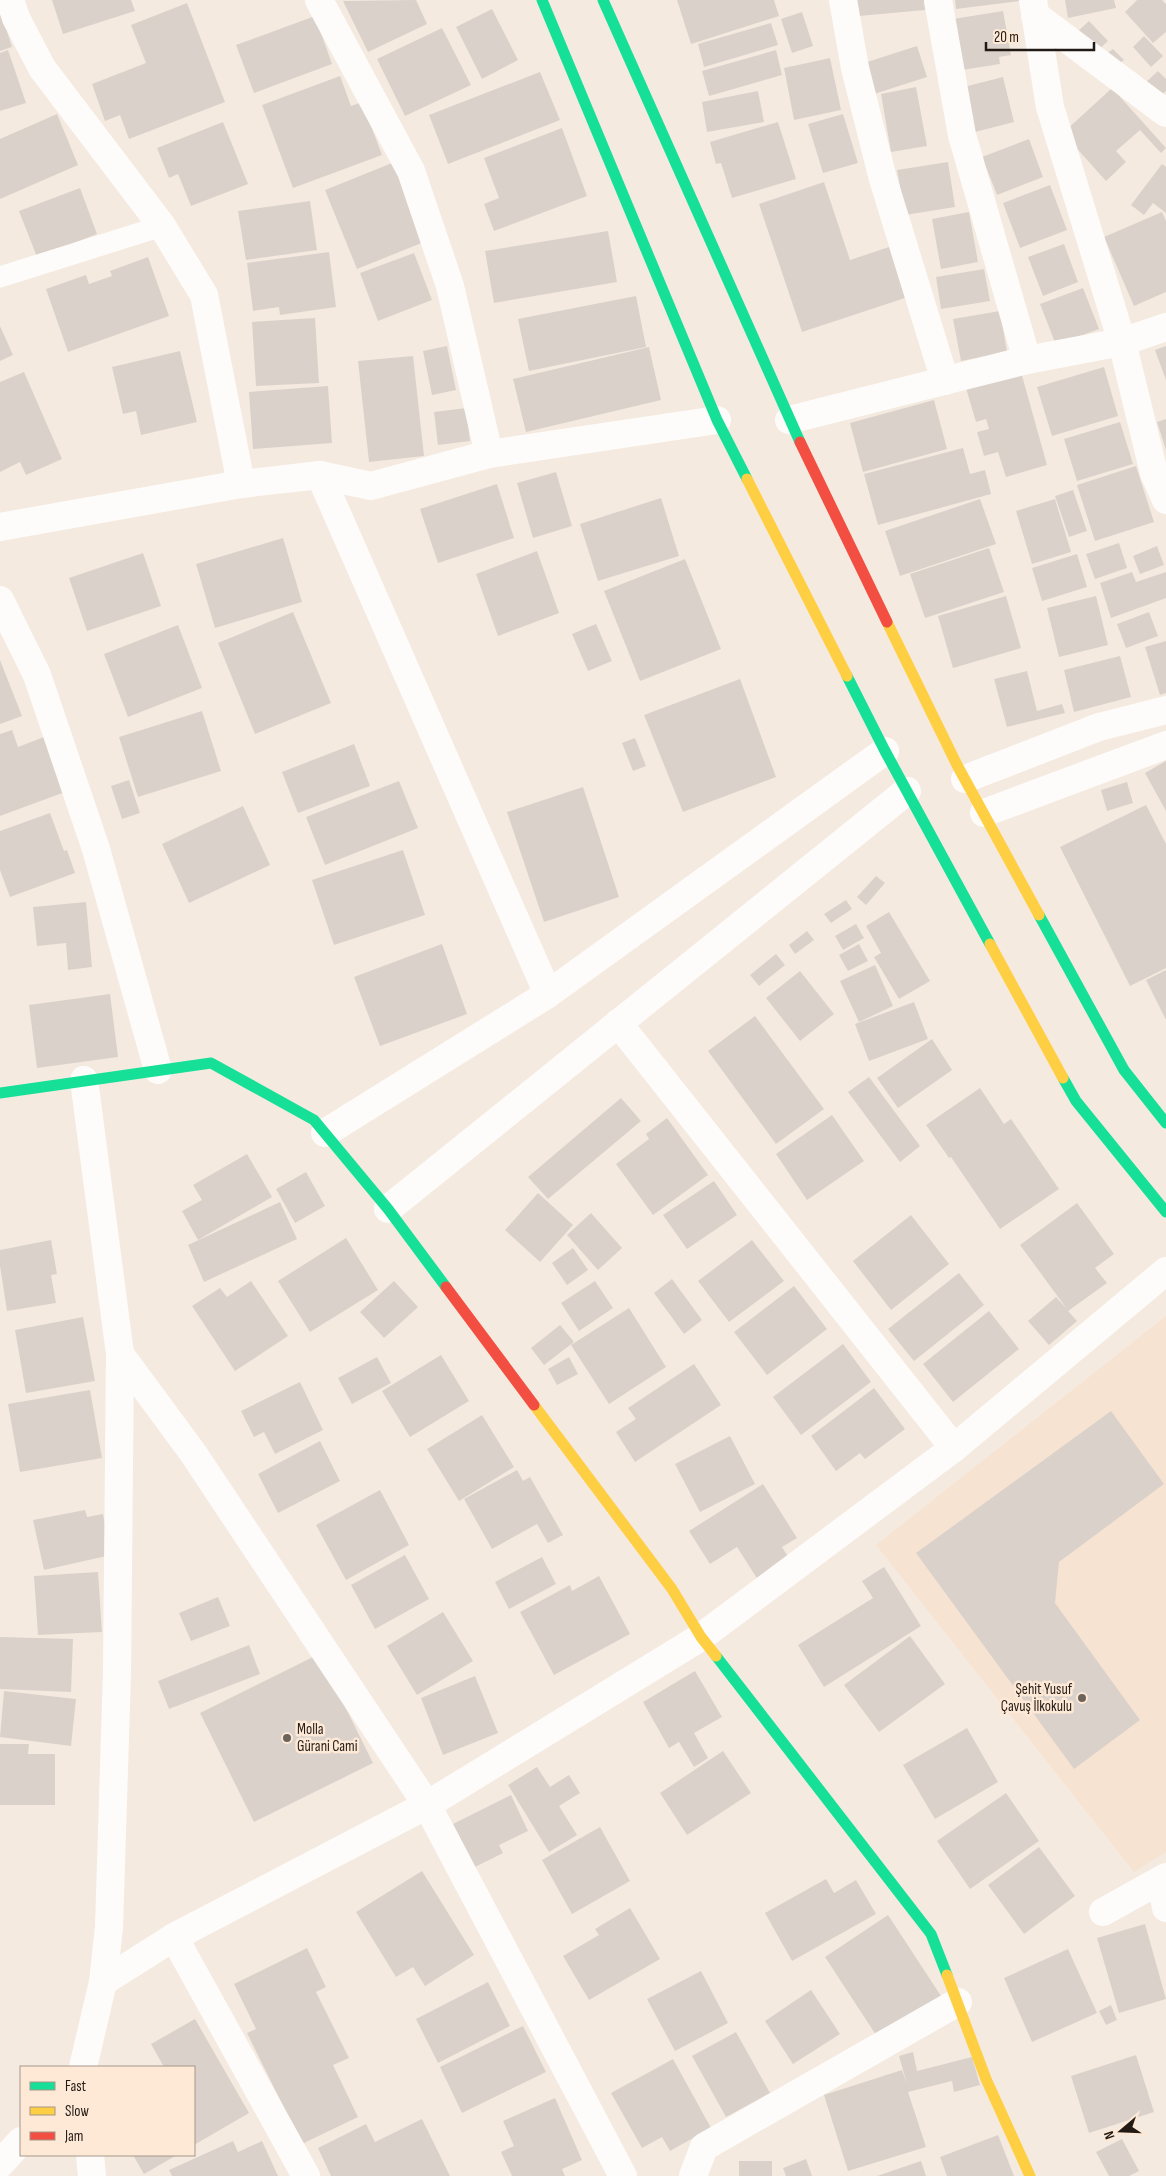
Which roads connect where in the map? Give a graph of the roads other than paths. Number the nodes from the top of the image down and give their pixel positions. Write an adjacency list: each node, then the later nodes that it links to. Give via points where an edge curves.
1 (10, 0): 9 (street, via 42,68)
2 (318, 0): 17 (street, via 411,171 450,286)
3 (542, 0): 15 (main road)
4 (603, 0): 16 (main road)
5 (843, 0): 14 (street, via 855,68 883,179)
6 (938, 0): 13 (street, via 962,135)
7 (1034, 7): 8 (street); 12 (street, via 1050,107)
8 (1166, 113)
9 (162, 226): 10 (lane); 19 (street, via 204,295)
10 (0, 277)
11 (1166, 327): 12 (street)
12 (1122, 342): 13 (street); 20 (street, via 1154,473)
13 (1027, 360): 14 (street)
14 (945, 381): 16 (street)
15 (717, 420): 17 (street); 25 (main road)
16 (789, 420): 26 (main road)
17 (489, 454): 18 (street, via 371,486)
18 (320, 475): 19 (street); 29 (street)
19 (241, 484): 21 (street)
20 (1166, 500)
21 (0, 528)
22 (0, 600): 31 (street, via 37,675 96,849)
23 (1166, 710): 26 (street, via 1099,727)
24 (1166, 745): 28 (street)
25 (885, 751): 27 (main road); 29 (street)
26 (965, 779): 28 (main road)
27 (907, 791): 30 (street); 37 (main road, via 1076,1101)
28 (984, 813): 34 (main road, via 1124,1070)
29 (548, 994): 35 (street)
30 (618, 1023): 36 (street); 40 (street)
31 (158, 1070): 32 (main road); 35 (main road, via 211,1063 314,1120)
32 (84, 1080): 33 (main road); 39 (street)
33 (0, 1093)
34 (1162, 1110)
35 (325, 1133): 36 (main road)
36 (388, 1209): 41 (main road, via 672,1590)
37 (1166, 1212)
38 (1166, 1271): 40 (street)
39 (120, 1354): 42 (street, via 193,1453); 47 (street, via 117,1683 109,1927)
40 (954, 1448): 41 (street)
41 (701, 1637): 42 (street); 48 (main road, via 931,1934)
42 (427, 1805): 46 (street); 55 (street)
43 (1163, 1878): 44 (street); 45 (street)
44 (1166, 1908)
45 (1103, 1912)
46 (174, 1938): 47 (street); 54 (street)
47 (103, 1982): 49 (street)
48 (958, 2002): 56 (street, via 704,2147); 57 (main road, via 986,2079)
49 (83, 2066)
50 (20, 2142): 52 (street)
51 (90, 2156): 53 (street)
52 (0, 2164)
53 (92, 2176)
54 (306, 2176)
55 (623, 2176)
56 (692, 2176)
57 (1030, 2176)

